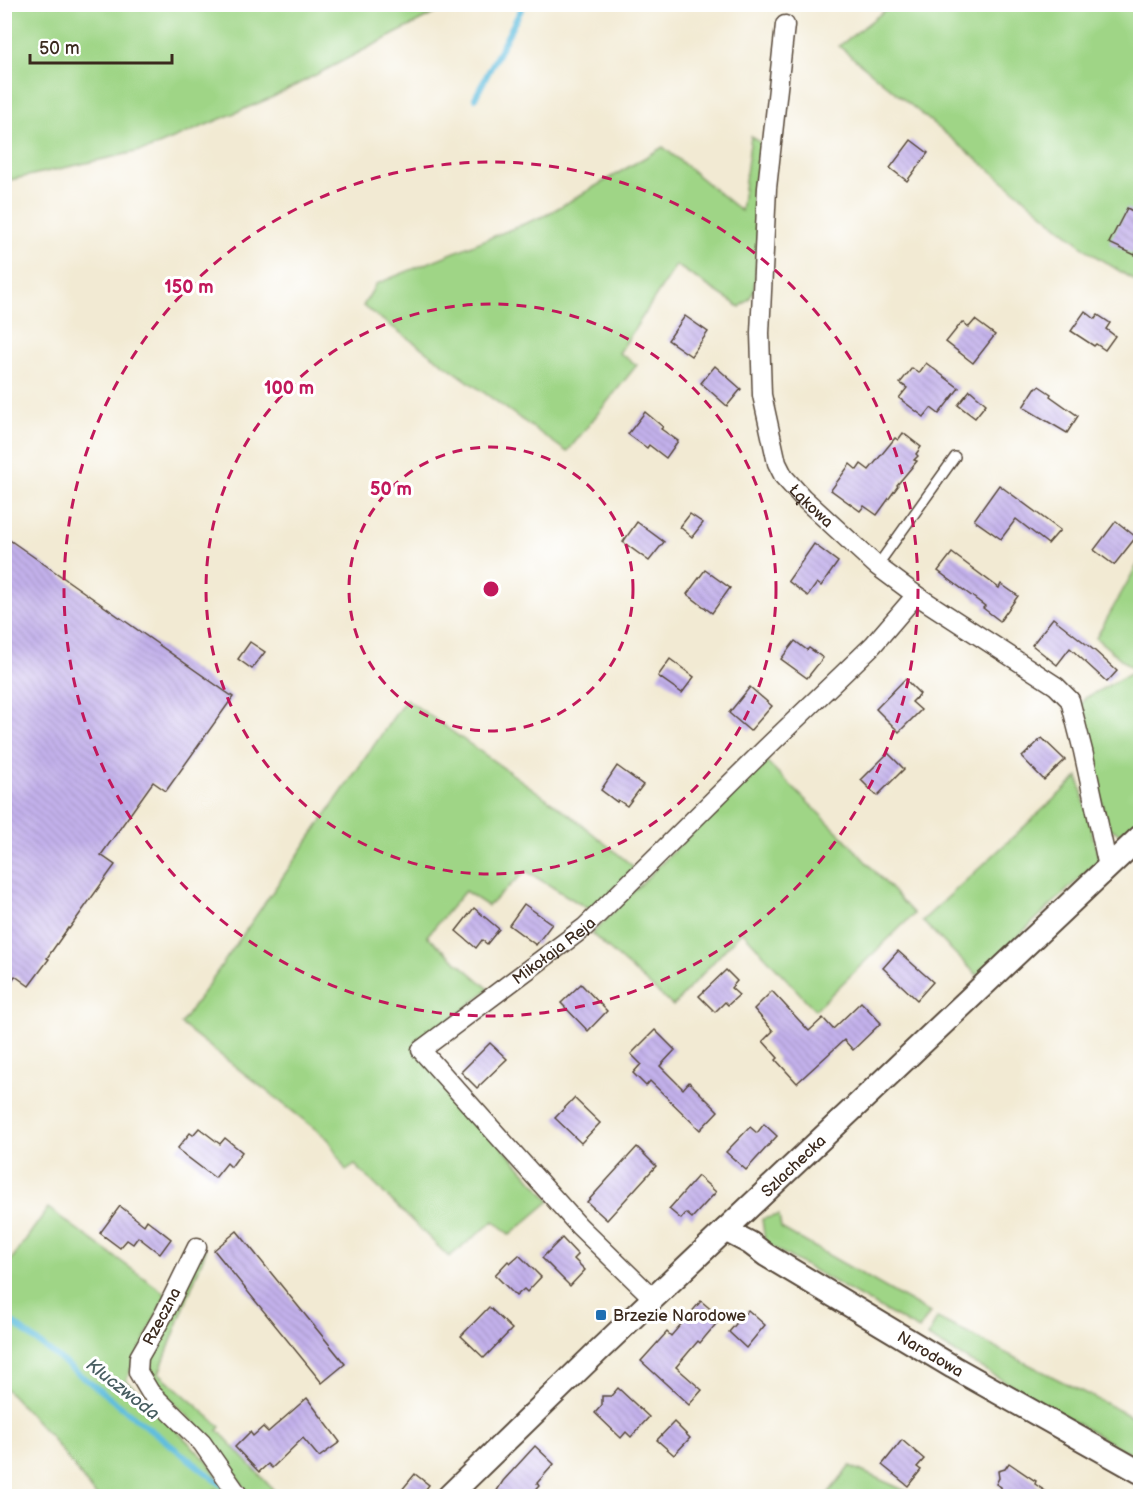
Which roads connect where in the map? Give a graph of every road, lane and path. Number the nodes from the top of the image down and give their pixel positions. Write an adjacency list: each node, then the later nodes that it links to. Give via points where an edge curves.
1 (784, 25): 3 (street, Łąkowa, via 766,188 760,333 762,395 774,453 784,477)
2 (955, 457): 3 (lane)
3 (877, 566): 4 (street, Łąkowa)
4 (916, 595): 6 (street, Łąkowa, via 1056,686 1070,700); 9 (street, Mikołaja Reja, via 873,645 585,927 421,1050 579,1226)
5 (1140, 837): 6 (street, Szlachecka)
6 (1108, 867): 7 (street, Szlachecka)
7 (725, 1230): 9 (street, Szlachecka); 10 (street, Narodowa, via 952,1367)
8 (197, 1247): 11 (street, Rzeczna, via 139,1358 138,1372 150,1392 202,1443)
9 (654, 1299): 12 (street, Szlachecka)
10 (1140, 1472)
11 (238, 1497)
12 (449, 1497)

